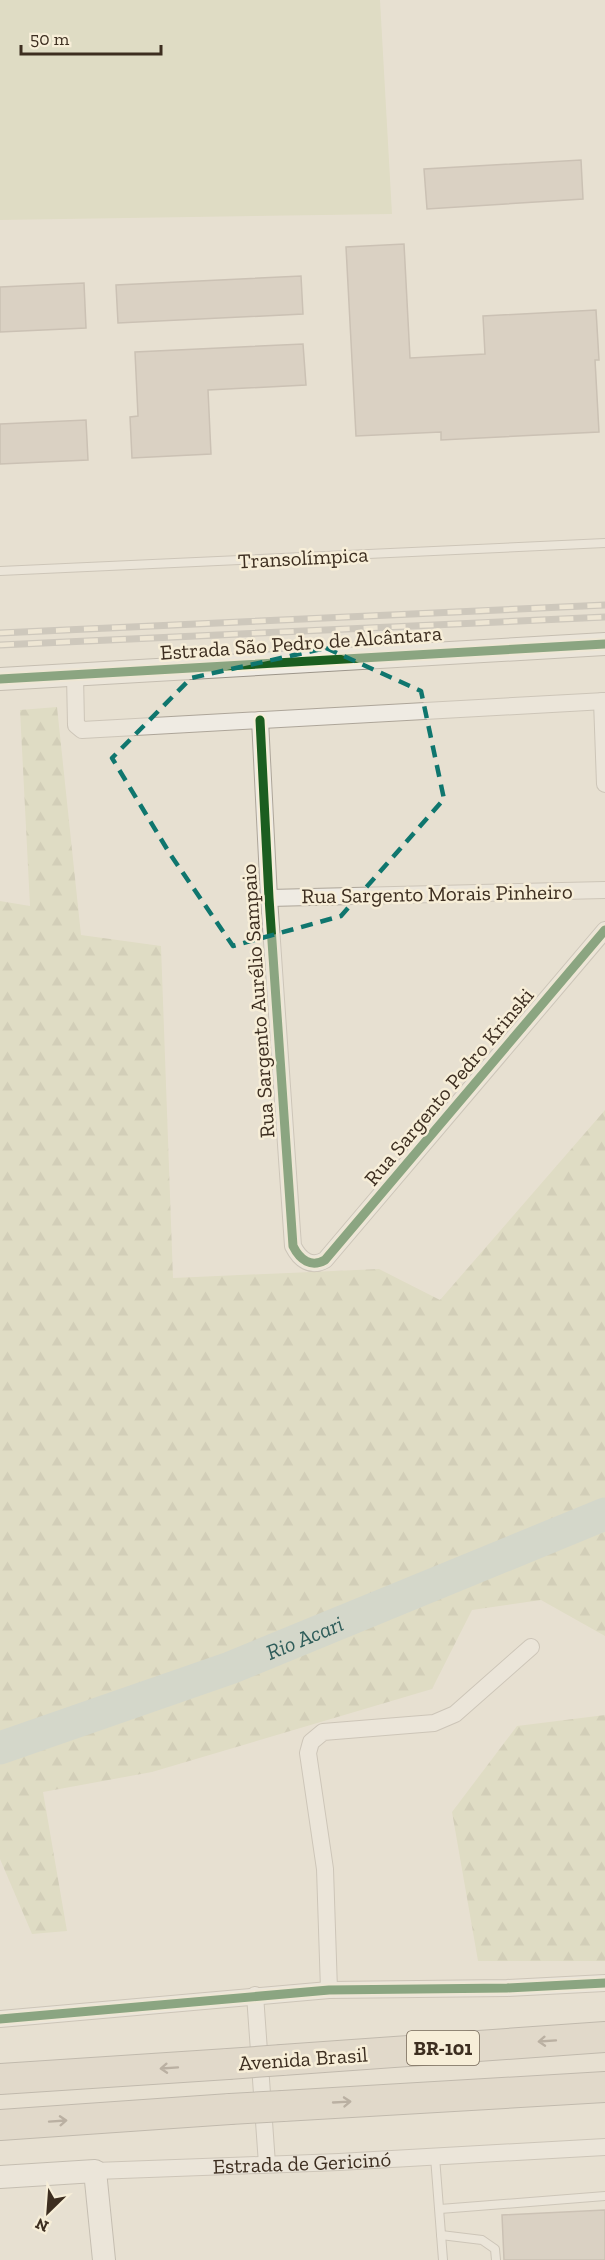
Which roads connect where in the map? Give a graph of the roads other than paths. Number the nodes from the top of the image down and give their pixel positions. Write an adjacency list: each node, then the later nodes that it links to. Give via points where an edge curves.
1 (605, 543): 2 (lane, Transolímpica)
2 (0, 571)
3 (605, 644): 4 (street, Estrada São Pedro de Alcântara)
4 (75, 675): 5 (street, Estrada São Pedro de Alcântara); 7 (street, via 76,725 82,730)
5 (0, 679)
6 (603, 701): 7 (street); 8 (street)
7 (260, 720): 10 (street, Rua Sargento Aurélio Sampaio)
8 (605, 784)
9 (605, 890): 10 (street, Rua Sargento Morais Pinheiro)
10 (269, 898): 12 (street, Rua Sargento Aurélio Sampaio, via 293,1246 298,1256)
11 (605, 930): 12 (street, Rua Sargento Pedro Krinski)
12 (318, 1264)
13 (531, 1647): 15 (street, via 455,1714 434,1724 323,1732 311,1742 308,1753 325,1869)
14 (605, 1983): 15 (street)
15 (329, 1990): 16 (street)
16 (255, 1995): 17 (street); 24 (street)
17 (0, 2019)
18 (605, 2037): 19 (highway, Avenida Brasil / BR-101, one-way to 19, bridge)
19 (0, 2079)
20 (605, 2087): 21 (highway, BR-101, one-way to 20, bridge)
21 (0, 2125)
22 (605, 2147): 23 (street, Estrada de Gericinó)
23 (435, 2157): 24 (street, Estrada de Gericinó); 28 (lane)
24 (267, 2164): 25 (street, Estrada de Gericinó)
25 (95, 2171): 26 (street, Estrada de Gericinó); 30 (street)
26 (0, 2177)
27 (605, 2196): 28 (lane)
28 (440, 2209): 29 (lane)
29 (441, 2235): 31 (lane); 32 (lane, via 487,2242 495,2249)
30 (104, 2260)
31 (443, 2260)
32 (496, 2260)

